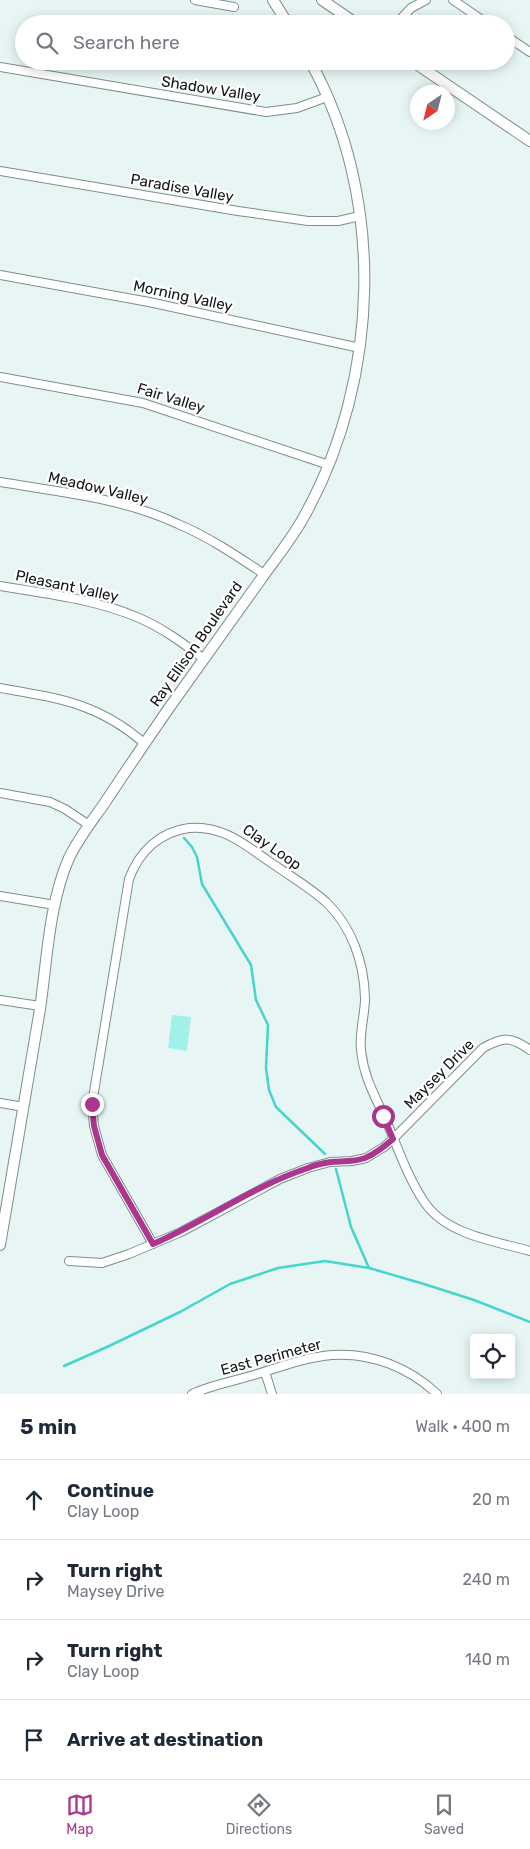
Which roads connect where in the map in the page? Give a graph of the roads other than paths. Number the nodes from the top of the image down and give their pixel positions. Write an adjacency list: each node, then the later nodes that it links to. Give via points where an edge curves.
1 (195, 0): 6 (street)
2 (322, 0): 8 (street)
3 (426, 0): 9 (street)
4 (454, 0): 10 (street)
5 (277, 1): 7 (street)
6 (234, 7)
7 (284, 15)
8 (344, 15)
9 (404, 15)
10 (475, 15)
11 (515, 42): 12 (street)
12 (530, 52)
13 (0, 67): 14 (street, Shadow Valley)
14 (15, 70)
15 (18, 70): 18 (street, Shadow Valley, via 266,112 297,108)
16 (314, 70): 18 (street, Ray Ellison Boulevard)
17 (425, 70): 19 (street)
18 (327, 97): 21 (street, Ray Ellison Boulevard, via 340,126)
19 (530, 141)
20 (0, 171): 21 (street, Paradise Valley, via 308,221 338,221)
21 (360, 216): 23 (street, Ray Ellison Boulevard, via 365,276)
22 (0, 275): 23 (street, Morning Valley, via 149,302)
23 (360, 348): 25 (street, Ray Ellison Boulevard)
24 (0, 377): 25 (street, Fair Valley, via 144,402)
25 (329, 465): 27 (street, Ray Ellison Boulevard, via 297,528)
26 (0, 482): 27 (street, Meadow Valley, via 89,497 148,512 178,523 222,546)
27 (264, 574): 29 (street, Ray Ellison Boulevard)
28 (0, 586): 29 (street, Pleasant Valley, via 100,605 139,618)
29 (204, 659): 31 (street, Ray Ellison Boulevard)
30 (0, 688): 31 (street, via 60,698 88,707 117,722)
31 (144, 743): 33 (street, Ray Ellison Boulevard)
32 (0, 792): 33 (street, via 50,802)
33 (89, 825): 35 (street, Ray Ellison Boulevard, via 69,858)
34 (0, 896): 35 (street)
35 (55, 905): 37 (street, Ray Ellison Boulevard)
36 (0, 1000): 37 (street)
37 (40, 1006): 40 (street, Ray Ellison Boulevard)
38 (530, 1050): 41 (street, Maysey Drive, via 507,1039 483,1048)
39 (0, 1103): 40 (street)
40 (24, 1107): 42 (street, Ray Ellison Boulevard)
41 (393, 1139): 43 (street, Maysey Drive, via 366,1158 330,1162 280,1179); 43 (street, Clay Loop, via 367,1078 361,1045 365,1001 363,972 356,948 343,923 321,898 225,832 197,827 174,831 144,851 129,879 92,1104 102,1155); 45 (street, Clay Loop, via 414,1185 431,1211 444,1223)
42 (3, 1206): 44 (street, Ray Ellison Boulevard)
43 (153, 1244): 46 (street, Maysey Drive, via 102,1263)
44 (0, 1245)
45 (530, 1251)
46 (69, 1261)
47 (265, 1372): 48 (street, East Perimeter); 49 (street); 50 (street, East Perimeter, via 333,1354 358,1356 402,1369)
48 (192, 1394)
49 (272, 1394)
50 (437, 1394)

